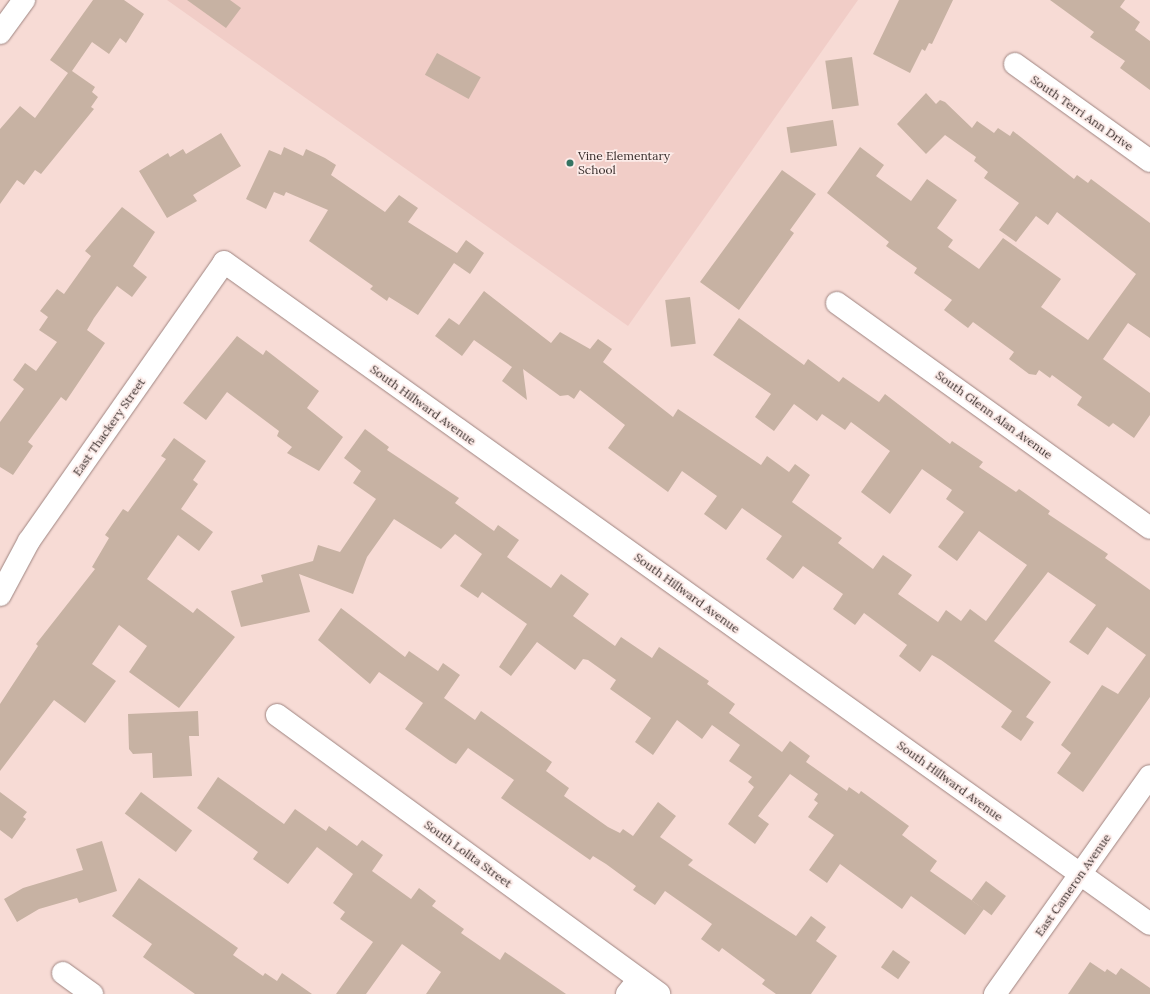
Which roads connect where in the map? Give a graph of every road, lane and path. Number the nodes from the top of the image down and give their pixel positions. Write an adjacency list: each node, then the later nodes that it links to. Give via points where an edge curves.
1 (24, 0): 2 (street)
2 (0, 33)
3 (1014, 64): 4 (street, South Terri Ann Drive)
4 (1150, 161)
5 (224, 262): 8 (street, East Thackery Street, via 29,541); 11 (street, South Hillward Avenue)
6 (837, 303): 7 (street, South Glenn Alan Avenue)
7 (1150, 528)
8 (0, 595)
9 (277, 715): 14 (street, South Lolita Street)
10 (1150, 776): 11 (street, East Cameron Avenue)
11 (1080, 874): 12 (street, South Hillward Avenue); 17 (street, East Cameron Avenue)
12 (1150, 924)
13 (63, 973): 15 (street)
14 (633, 986): 16 (street, South Lolita Street)
15 (92, 994)
16 (659, 994)
17 (995, 994)

